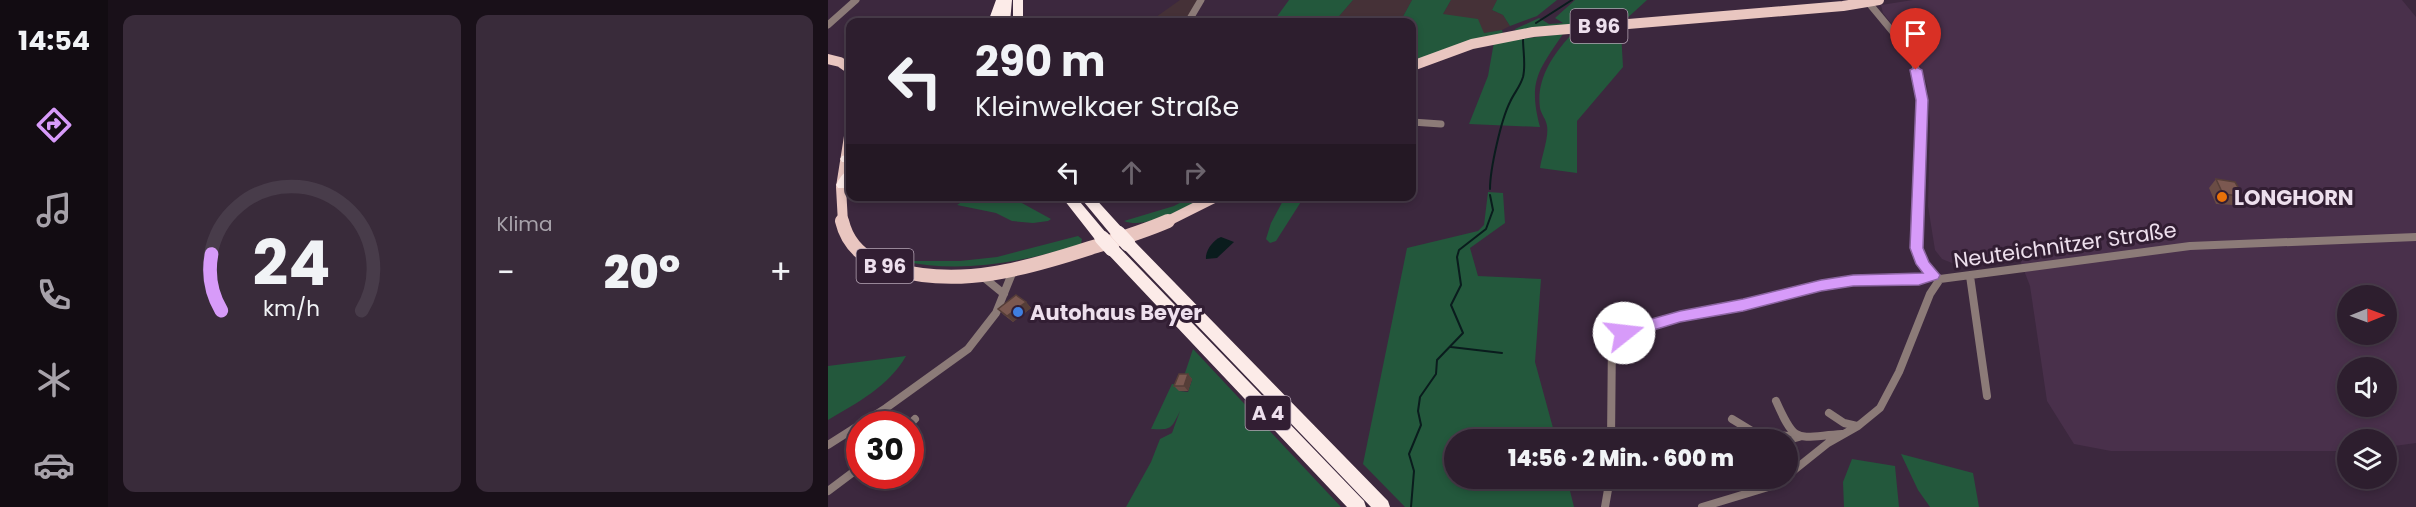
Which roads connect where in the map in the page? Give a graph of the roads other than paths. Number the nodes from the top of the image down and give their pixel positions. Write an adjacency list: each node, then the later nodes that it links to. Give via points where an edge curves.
1 (856, 0): 12 (street)
2 (1001, 0): 8 (highway)
3 (1007, 0): 9 (highway)
4 (1018, 0): 10 (highway)
5 (1202, 0): 11 (street)
6 (1879, 0): 7 (main road, B 96)
7 (1868, 2): 14 (main road, B 96, via 1533,32 1472,44); 28 (street, via 1912,55 1921,85 1917,248 1923,264)
8 (994, 18)
9 (1005, 18)
10 (1018, 18)
11 (1191, 18)
12 (828, 25)
13 (828, 59): 15 (main road)
14 (1416, 65)
15 (846, 66)
16 (1416, 122): 17 (street)
17 (1441, 124)
18 (846, 168): 20 (main road, B 96)
19 (846, 180): 20 (highway)
20 (842, 185): 26 (main road, B 96, via 846,234 867,258 916,275)
21 (1071, 201): 46 (highway, A 4, bridge, via 1112,249)
22 (1089, 201): 45 (highway, A 4, bridge)
23 (1208, 201): 25 (main road, B 96, via 1155,226)
24 (2416, 237): 27 (street, Neuteichnitzer Straße, via 2190,246)
25 (1013, 271): 26 (main road, B 96); 29 (street)
26 (980, 275): 29 (street)
27 (1970, 276): 28 (street, Neuteichnitzer Straße); 30 (street)
28 (1937, 277): 34 (street, Neuteichnitzer Straße, via 1899,372 1880,408); 35 (street, via 1821,285 1680,316 1612,338)
29 (1004, 294): 39 (street, via 979,339 968,349)
30 (1987, 396)
31 (1776, 401): 38 (street, via 1790,430)
32 (1829, 413): 34 (street)
33 (1732, 419): 36 (street)
34 (1858, 426): 37 (street, Neuteichnitzer Straße)
35 (1611, 429)
36 (1744, 429)
37 (1844, 434): 38 (street); 40 (street, Neuteichnitzer Straße)
38 (1800, 437)
39 (828, 445)
40 (1798, 467)
41 (846, 477): 44 (street)
42 (1608, 489): 47 (street)
43 (1761, 489): 48 (street)
44 (828, 491)
45 (1381, 505)
46 (1358, 507)
47 (1605, 507)
48 (1702, 507)

